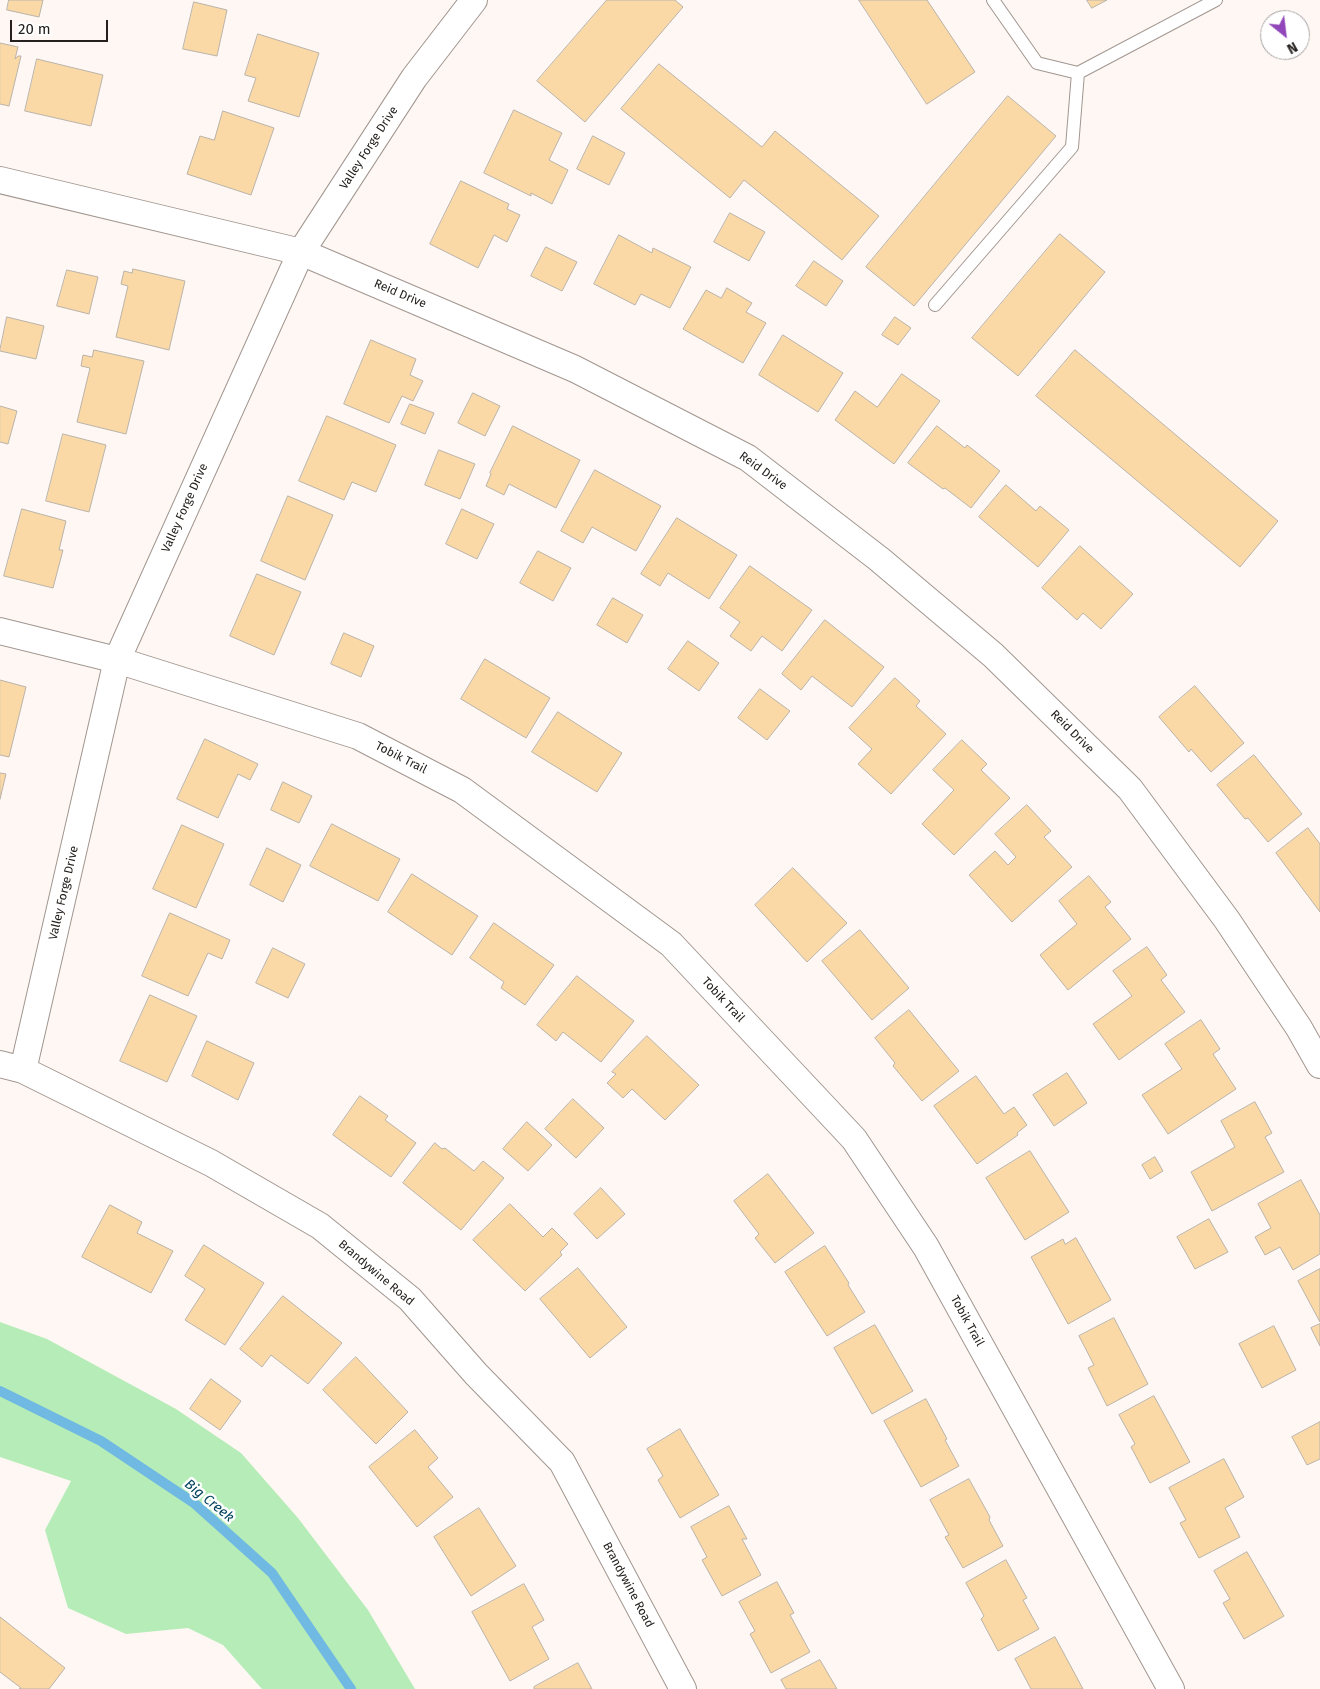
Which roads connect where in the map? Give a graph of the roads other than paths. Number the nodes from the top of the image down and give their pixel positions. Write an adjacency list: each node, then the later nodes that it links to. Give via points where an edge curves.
1 (474, 0): 6 (street, Valley Forge Drive, via 414,78)
2 (993, 0): 4 (lane, via 1037,63)
3 (1216, 0): 4 (lane)
4 (1078, 73): 7 (lane, via 1072,147)
5 (0, 180): 6 (street, Reid Drive)
6 (301, 252): 9 (street, Valley Forge Drive); 10 (street, Reid Drive, via 575,369 748,458 878,559 993,655 1130,789 1227,920)
7 (935, 305)
8 (0, 630): 9 (street, Tobik Trail)
9 (118, 660): 11 (street, Valley Forge Drive); 13 (street, Tobik Trail, via 366,740 462,790 672,944 854,1139 920,1239)
10 (1320, 1065)
11 (11, 1067): 12 (street, Brandywine Road, via 211,1163 320,1226 410,1299 476,1374 562,1462)
12 (683, 1689)
13 (1171, 1689)

